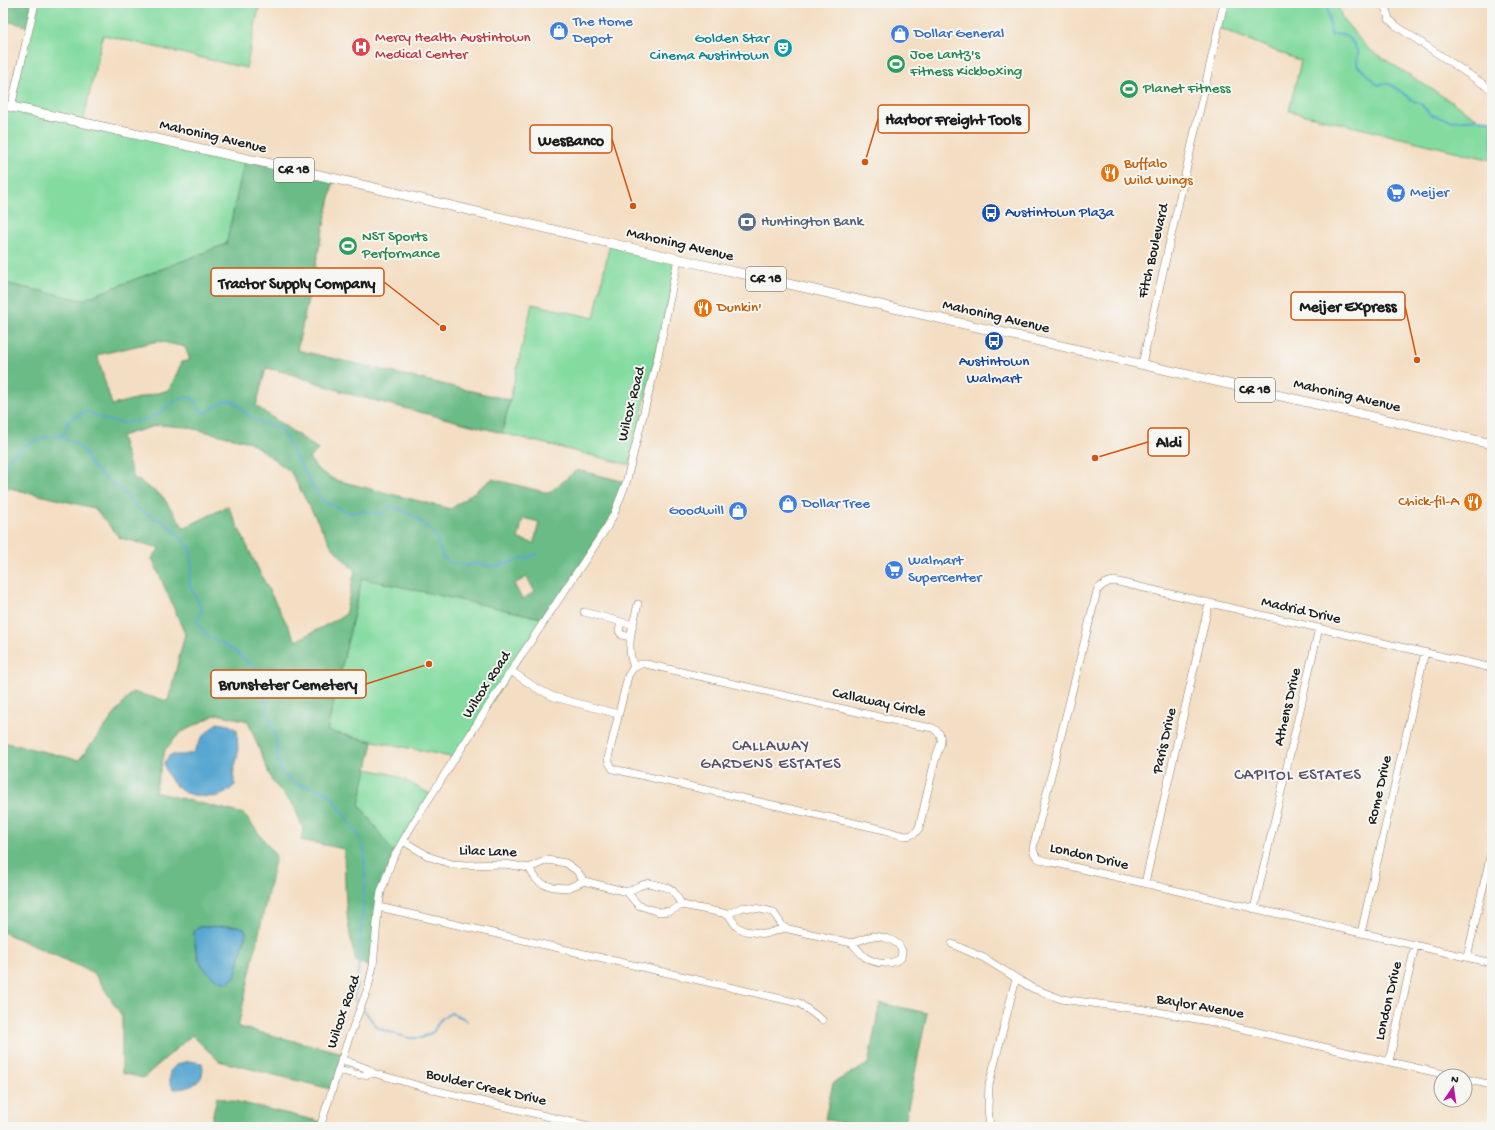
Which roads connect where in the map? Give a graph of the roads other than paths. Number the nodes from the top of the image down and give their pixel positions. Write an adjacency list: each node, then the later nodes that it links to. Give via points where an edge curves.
1 (35, 3): 5 (street)
2 (1224, 3): 7 (street, Fitch Boulevard)
3 (1384, 3): 4 (street, via 1389,19 1395,25)
4 (1492, 90)
5 (7, 106): 6 (main road, Mahoning Avenue / CR 18, via 289,168)
6 (678, 259): 7 (main road, Mahoning Avenue / CR 18); 20 (street, Wilcox Road, via 658,356 620,499 607,527)
7 (1142, 364): 8 (main road, Mahoning Avenue / CR 18)
8 (1492, 444)
9 (1104, 584): 10 (street, Madrid Drive, via 1114,581); 26 (street, London Drive, via 1097,591 1033,852 1042,861)
10 (1209, 603): 15 (street, Madrid Drive); 26 (street, Paris Drive)
11 (638, 604): 14 (street)
12 (584, 612): 13 (street)
13 (621, 622): 14 (street); 16 (street, via 619,631 622,635)
14 (633, 625): 16 (street)
15 (1319, 628): 17 (street, Madrid Drive); 30 (street, Athens Drive)
16 (630, 637): 18 (street, via 630,659)
17 (1425, 652): 19 (street, Madrid Drive); 33 (street, Rome Drive)
18 (634, 667): 21 (street, Callaway Circle, via 628,676); 21 (street, Callaway Circle, via 646,664 933,728 939,733 941,743 919,828 915,834 906,836 617,770 608,763 608,758)
19 (1492, 668)
20 (511, 671): 21 (street, via 554,697); 22 (street, Wilcox Road)
21 (618, 714)
22 (403, 841): 24 (street, Lilac Lane, via 430,857 452,864 505,864); 29 (street, Wilcox Road, via 385,878)
23 (1492, 849): 37 (street)
24 (529, 868): 25 (street, Lilac Lane, via 537,880 552,887 568,888); 25 (street, Lilac Lane, via 547,860 566,863 577,871)
25 (584, 881): 27 (street)
26 (1145, 883): 30 (street, London Drive)
27 (627, 892): 28 (street, via 642,907 659,912 670,911); 28 (street, via 648,883 669,888)
28 (682, 905): 31 (street)
29 (379, 908): 40 (street, via 799,1003); 41 (street, Wilcox Road, via 368,988)
30 (1254, 909): 33 (street, London Drive)
31 (728, 914): 32 (street, via 737,927 745,931 766,934); 32 (street, via 743,907 772,912)
32 (784, 928): 34 (street)
33 (1361, 933): 36 (street, London Drive)
34 (852, 943): 34 (street, via 865,957 880,963 892,963 902,955 898,943 878,936 866,937)
35 (952, 944): 39 (street, Baylor Avenue, via 971,951)
36 (1415, 946): 37 (street, London Drive); 42 (street, London Drive)
37 (1467, 958): 38 (street, London Drive)
38 (1492, 963)
39 (1016, 978): 42 (street, Baylor Avenue, via 1032,988 1061,999 1213,1022); 50 (street, via 989,1085)
40 (822, 1020)
41 (341, 1059): 43 (street, Wilcox Road); 45 (street, Boulder Creek Drive)
42 (1388, 1061): 44 (street, Baylor Avenue)
43 (338, 1070): 45 (street, Boulder Creek Drive, via 364,1075); 48 (street, Wilcox Road)
44 (1433, 1072)
45 (373, 1073): 49 (street, Boulder Creek Drive)
46 (1473, 1081): 47 (street)
47 (1492, 1085)
48 (320, 1127)
49 (593, 1127)
50 (990, 1127)

